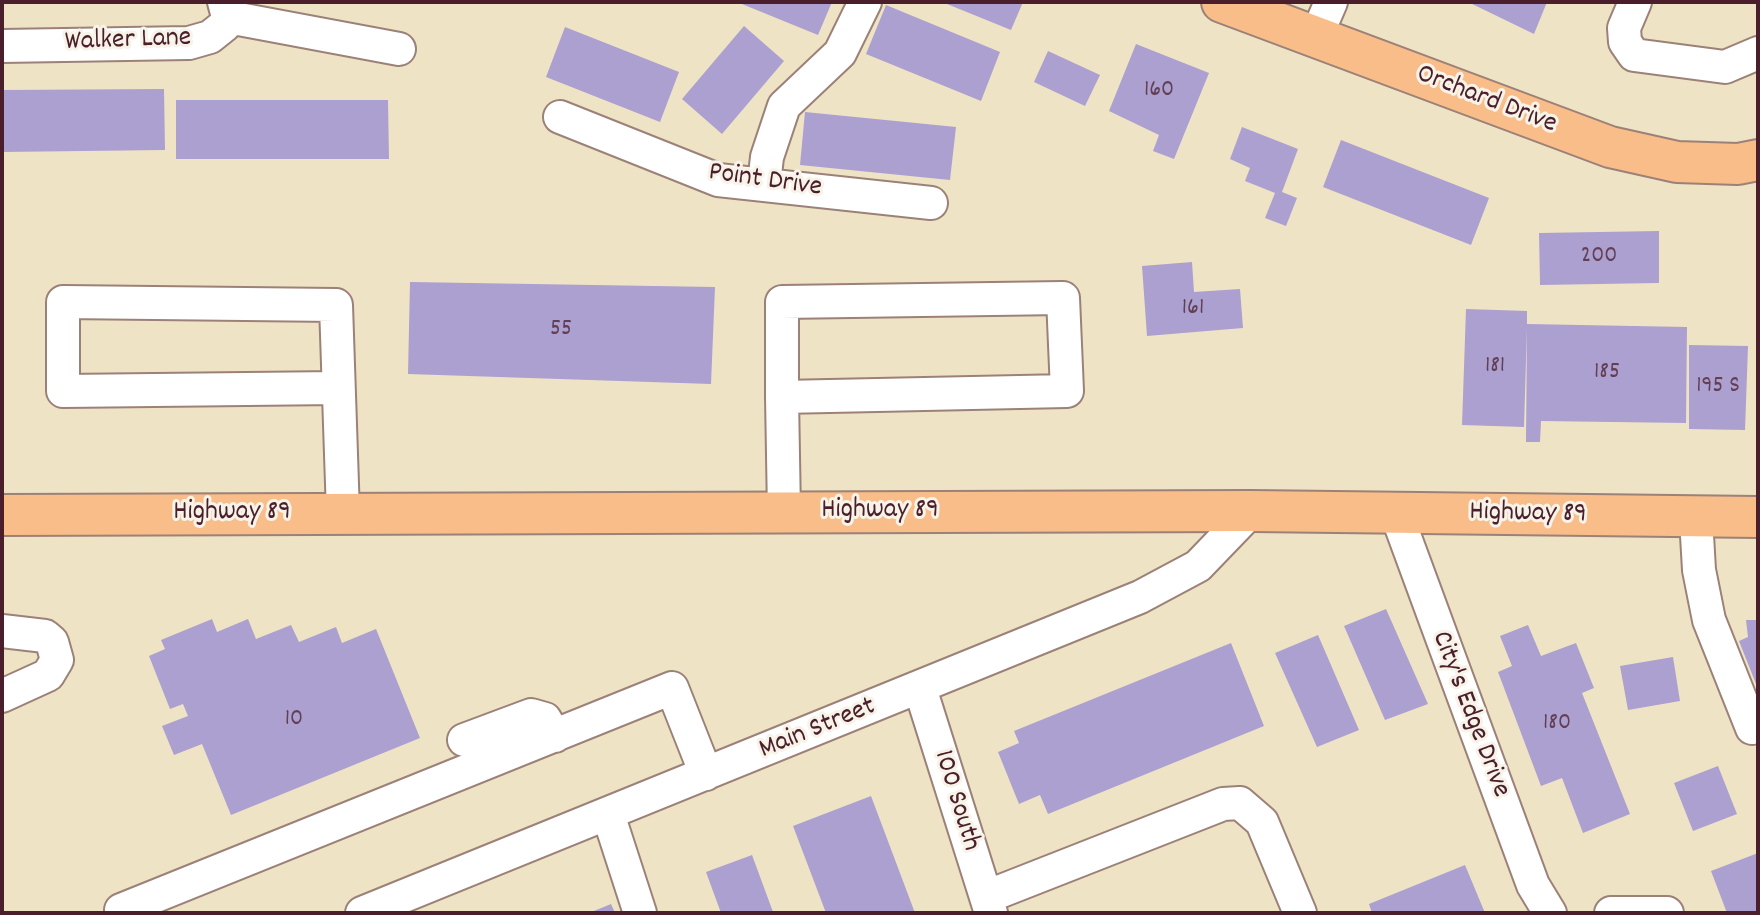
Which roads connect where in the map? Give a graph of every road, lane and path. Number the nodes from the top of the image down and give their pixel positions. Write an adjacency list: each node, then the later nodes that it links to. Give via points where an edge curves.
1 (865, 2): 11 (street, via 840,53 784,106)
2 (1222, 2): 5 (main road, Orchard Drive)
3 (1635, 2): 8 (street, via 1624,28 1634,55 1725,67)
4 (226, 9): 6 (street, Walker Lane, via 225,25 210,37 177,45); 7 (street)
5 (1324, 19): 10 (main road, Orchard Drive, via 1610,147 1677,162)
6 (2, 46)
7 (399, 49)
8 (1758, 53)
9 (560, 117): 11 (street, Point Drive, via 707,176)
10 (1758, 160)
11 (764, 184): 12 (street, Point Drive)
12 (931, 203)
13 (338, 388): 13 (street, via 336,305 63,302 63,391); 18 (street)
14 (782, 397): 14 (street, via 1067,391 1063,298 782,302); 16 (street)
15 (1251, 511): 16 (main road, Highway 89); 17 (main road, Highway 89); 23 (street, Main Street, via 1183,576)
16 (784, 513): 18 (main road, Highway 89)
17 (1396, 513): 21 (main road, Highway 89); 35 (street, City's Edge Drive, via 1533,885)
18 (343, 514): 19 (main road, Highway 89)
19 (2, 515)
20 (1758, 517): 21 (main road, Highway 89)
21 (1696, 518): 25 (street, via 1709,620 1752,728)
22 (2, 631): 24 (street, via 45,636 57,660 48,675)
23 (920, 688): 28 (street, Main Street); 30 (street, 100 South)
24 (2, 696)
25 (1758, 726)
26 (555, 736): 27 (street, via 545,719 531,715); 28 (street, via 672,688); 31 (street)
27 (464, 740)
28 (706, 774): 29 (street, Main Street)
29 (608, 814): 32 (street, Main Street); 33 (street)
30 (989, 905): 34 (street, via 1223,804 1240,803 1256,813 1267,831)
31 (123, 913)
32 (362, 913)
33 (640, 913)
34 (1300, 913)
35 (1550, 913)
36 (1611, 913): 37 (street)
37 (1667, 913)

